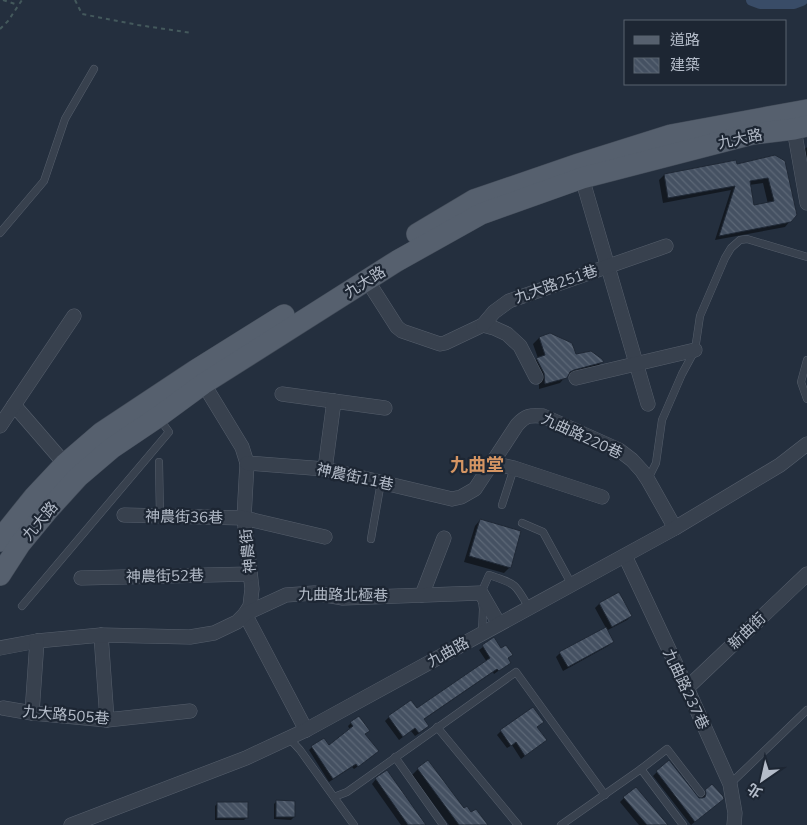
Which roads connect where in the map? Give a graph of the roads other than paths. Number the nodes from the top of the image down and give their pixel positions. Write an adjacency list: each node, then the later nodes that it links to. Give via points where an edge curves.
1 (94, 69): 6 (lane, via 65,119 44,181)
2 (807, 110): 16 (main road, 九大路, via 671,135 474,200 359,268)
3 (800, 128): 4 (main road, 九大路, via 752,134); 5 (street)
4 (582, 178): 9 (street, 九大路251巷); 10 (main road, 九大路, via 481,214)
5 (807, 203)
6 (0, 233)
7 (666, 246): 9 (street, 九大路251巷)
8 (807, 257): 13 (lane, via 747,239 740,240 725,258 700,316)
9 (609, 266): 12 (street, 九大路251巷, via 509,301); 15 (street, 九大路251巷)
10 (367, 280): 12 (street, via 402,331 440,344); 16 (main road, 九大路)
11 (74, 316): 23 (street)
12 (483, 325): 17 (street, via 507,334 520,346)
13 (695, 350): 15 (street); 34 (lane, via 662,420 656,463)
14 (807, 360): 20 (lane, via 800,382)
15 (637, 364): 18 (street); 22 (street, 九大路251巷)
16 (199, 377): 25 (main road, 九大路); 29 (street, 神農街, via 242,447); 31 (main road, 九大路, via 102,433)
17 (536, 377)
18 (576, 378)
19 (282, 394): 21 (street)
20 (807, 399)
21 (334, 401): 24 (street); 33 (street)
22 (648, 404)
23 (14, 405): 26 (street); 31 (street)
24 (385, 408)
25 (158, 417): 51 (main road, 九大路, via 112,448 78,477 20,544); 56 (lane, via 168,432)
26 (0, 426)
27 (807, 444): 43 (street, 九曲路, via 780,465)
28 (159, 462): 40 (lane)
29 (248, 463): 33 (street, 神農街11巷); 41 (street, 神農街)
30 (492, 463): 32 (street); 34 (street, 九曲路220巷, via 523,418 543,416 618,450 632,460); 36 (street, 九曲路220巷, via 474,489)
31 (65, 464): 47 (main road, 九大路)
32 (514, 468): 37 (street); 38 (lane)
33 (325, 469): 35 (street, 神農街11巷)
34 (648, 480): 43 (street, 九曲路220巷)
35 (380, 482): 36 (street, 神農街11巷, via 452,499); 46 (lane)
36 (461, 497)
37 (602, 497)
38 (502, 505)
39 (124, 515): 40 (street, 神農街36巷)
40 (160, 516): 41 (street, 神農街36巷)
41 (244, 518): 44 (street, 神農街36巷); 49 (street, 神農街)
42 (522, 523): 53 (lane, via 543,532)
43 (675, 528): 48 (street, 九曲路)
44 (325, 537)
45 (444, 538): 55 (street)
46 (371, 539)
47 (0, 541)
48 (625, 556): 53 (street, 九曲路); 64 (street, 九曲路237巷)
49 (250, 574): 52 (street, 神農街52巷); 58 (street, 神農街, via 250,606)
50 (807, 574): 64 (street, 新曲街)
51 (0, 575)
52 (80, 578)
53 (572, 585): 57 (street, 九曲路)
54 (481, 593): 55 (street, 九曲路北極巷); 57 (lane, via 489,575 510,582 518,589); 59 (street); 60 (lane)
55 (422, 595): 58 (street, 九曲路北極巷, via 343,598 314,593 286,595)
56 (22, 606)
57 (528, 608): 59 (street, 九曲路)
58 (245, 614): 61 (street, 九曲路北極巷, via 237,622 214,633 190,637); 71 (street)
59 (499, 624): 60 (street, 九曲路)
60 (482, 634): 71 (street, 九曲路)
61 (101, 635): 62 (street, 九曲路北極巷); 69 (street)
62 (37, 641): 63 (street, 九曲路北極巷); 68 (street)
63 (0, 648)
64 (687, 688): 75 (street, 九曲路237巷)
65 (3, 708): 68 (street, 九大路505巷)
66 (807, 710): 75 (lane)
67 (190, 711): 69 (street, 九大路505巷)
68 (32, 712): 69 (street, 九大路505巷)
69 (107, 720)
70 (437, 727): 73 (lane); 77 (lane, via 516,672); 82 (lane)
71 (306, 730): 72 (street, 九曲路)
72 (289, 738): 78 (lane); 79 (street, 九曲路, via 246,758)
73 (395, 757): 78 (lane); 81 (lane)
74 (641, 769): 76 (lane, via 667,749); 77 (lane); 84 (lane)
75 (730, 784): 85 (street, 九曲路237巷)
76 (701, 793)
77 (605, 795): 83 (lane)
78 (334, 798): 80 (lane)
79 (71, 825)
80 (354, 825)
81 (443, 825)
82 (518, 825)
83 (561, 825)
84 (684, 825)
85 (734, 825)

